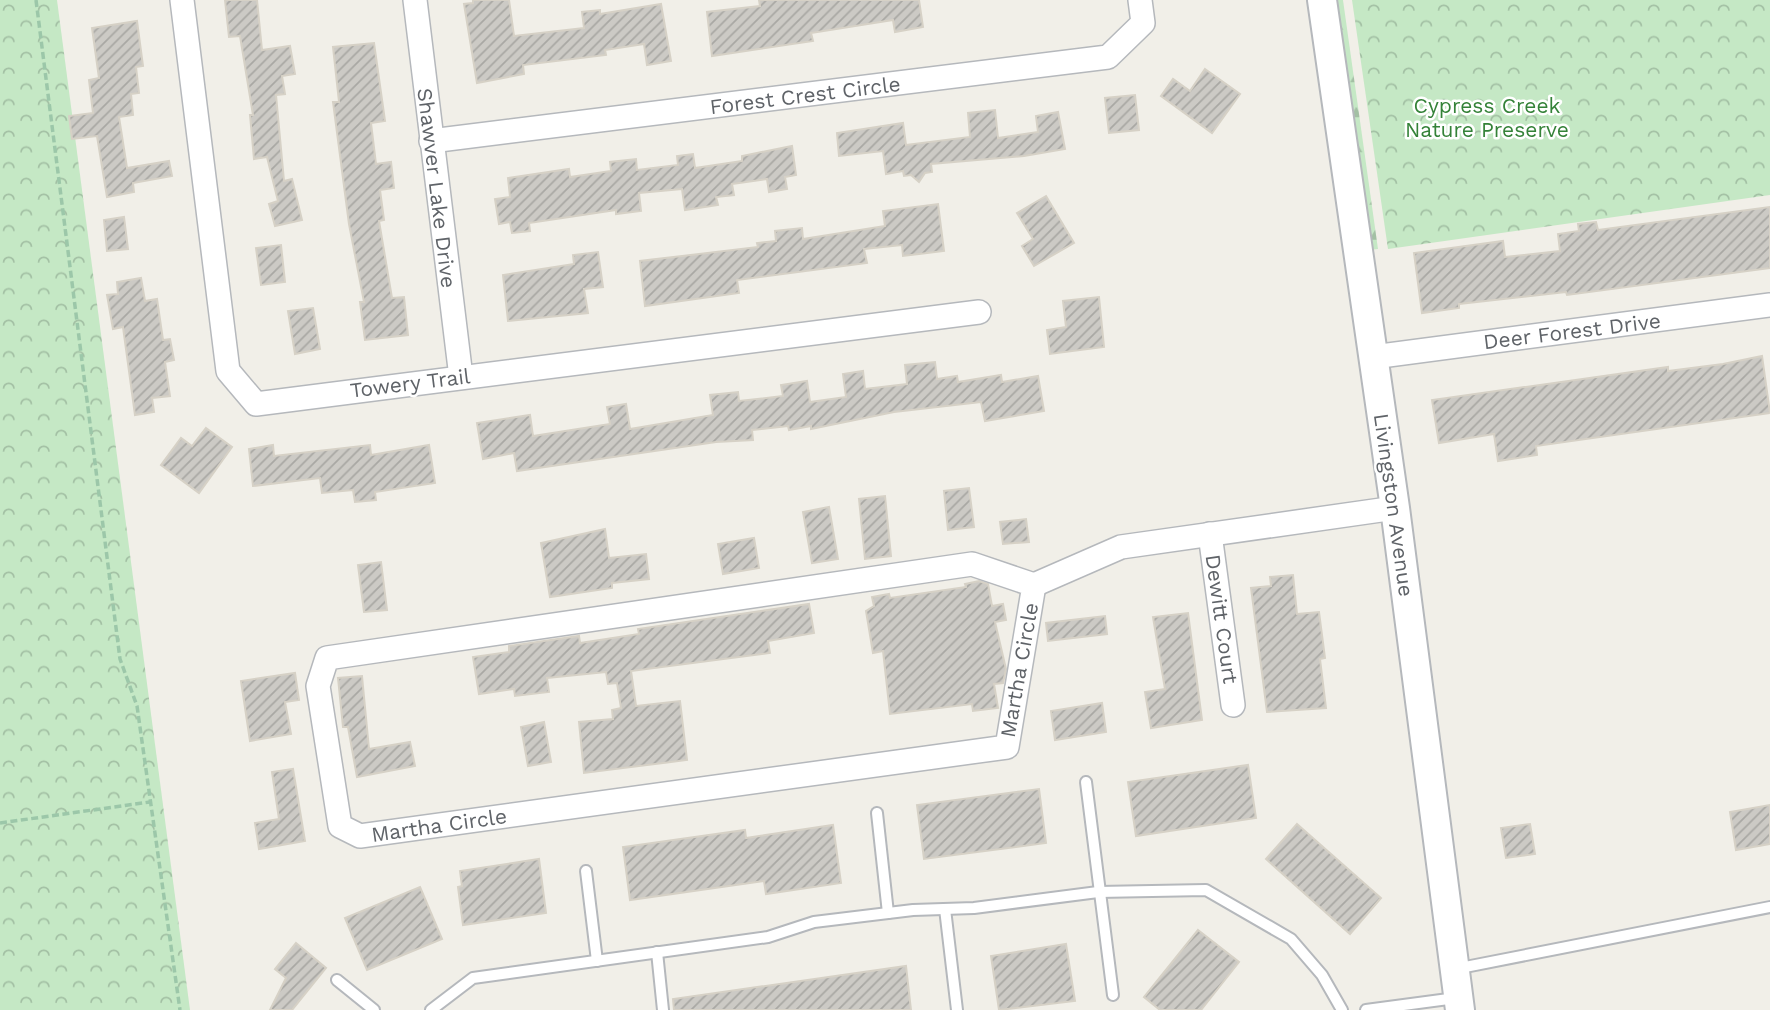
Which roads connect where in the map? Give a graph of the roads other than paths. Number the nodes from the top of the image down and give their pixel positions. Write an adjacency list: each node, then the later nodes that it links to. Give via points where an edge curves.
1 (182, 0): 9 (street, Towery Trail, via 228,371 256,404)
2 (415, 0): 5 (street, Shawver Lake Drive)
3 (1140, 0): 5 (street, Forest Crest Circle, via 1143,23 1108,57)
4 (1322, 0): 8 (street, Livingston Avenue)
5 (431, 141): 9 (street, Shawver Lake Drive)
6 (1770, 305): 8 (street, Deer Forest Drive)
7 (979, 312): 9 (street, Towery Trail)
8 (1373, 357): 10 (street, Livingston Avenue)
9 (461, 377)
10 (1395, 508): 11 (street, Martha Circle); 23 (street, Livingston Avenue)
11 (1210, 534): 12 (street, Martha Circle, via 1121,547); 13 (street, Dewitt Court)
12 (1034, 585): 12 (street, Martha Circle, via 972,564 327,658 318,685 340,825 360,836 1007,747)
13 (1233, 705)
14 (1086, 782): 17 (lane)
15 (877, 813): 20 (lane)
16 (586, 871): 22 (lane)
17 (1098, 892): 19 (lane); 25 (lane); 31 (lane, via 1206,890 1291,939 1322,975)
18 (1770, 907): 23 (lane)
19 (945, 909): 20 (lane); 30 (lane)
20 (888, 913): 21 (lane, via 814,922 768,937)
21 (657, 952): 22 (lane); 29 (lane)
22 (597, 961): 28 (lane, via 473,978)
23 (1455, 969): 26 (street, Livingston Avenue)
24 (337, 980): 27 (lane)
25 (1113, 995)
26 (1459, 1004): 32 (lane)
27 (374, 1010)
28 (431, 1010)
29 (663, 1010)
30 (957, 1010)
31 (1342, 1010)
32 (1366, 1010)

